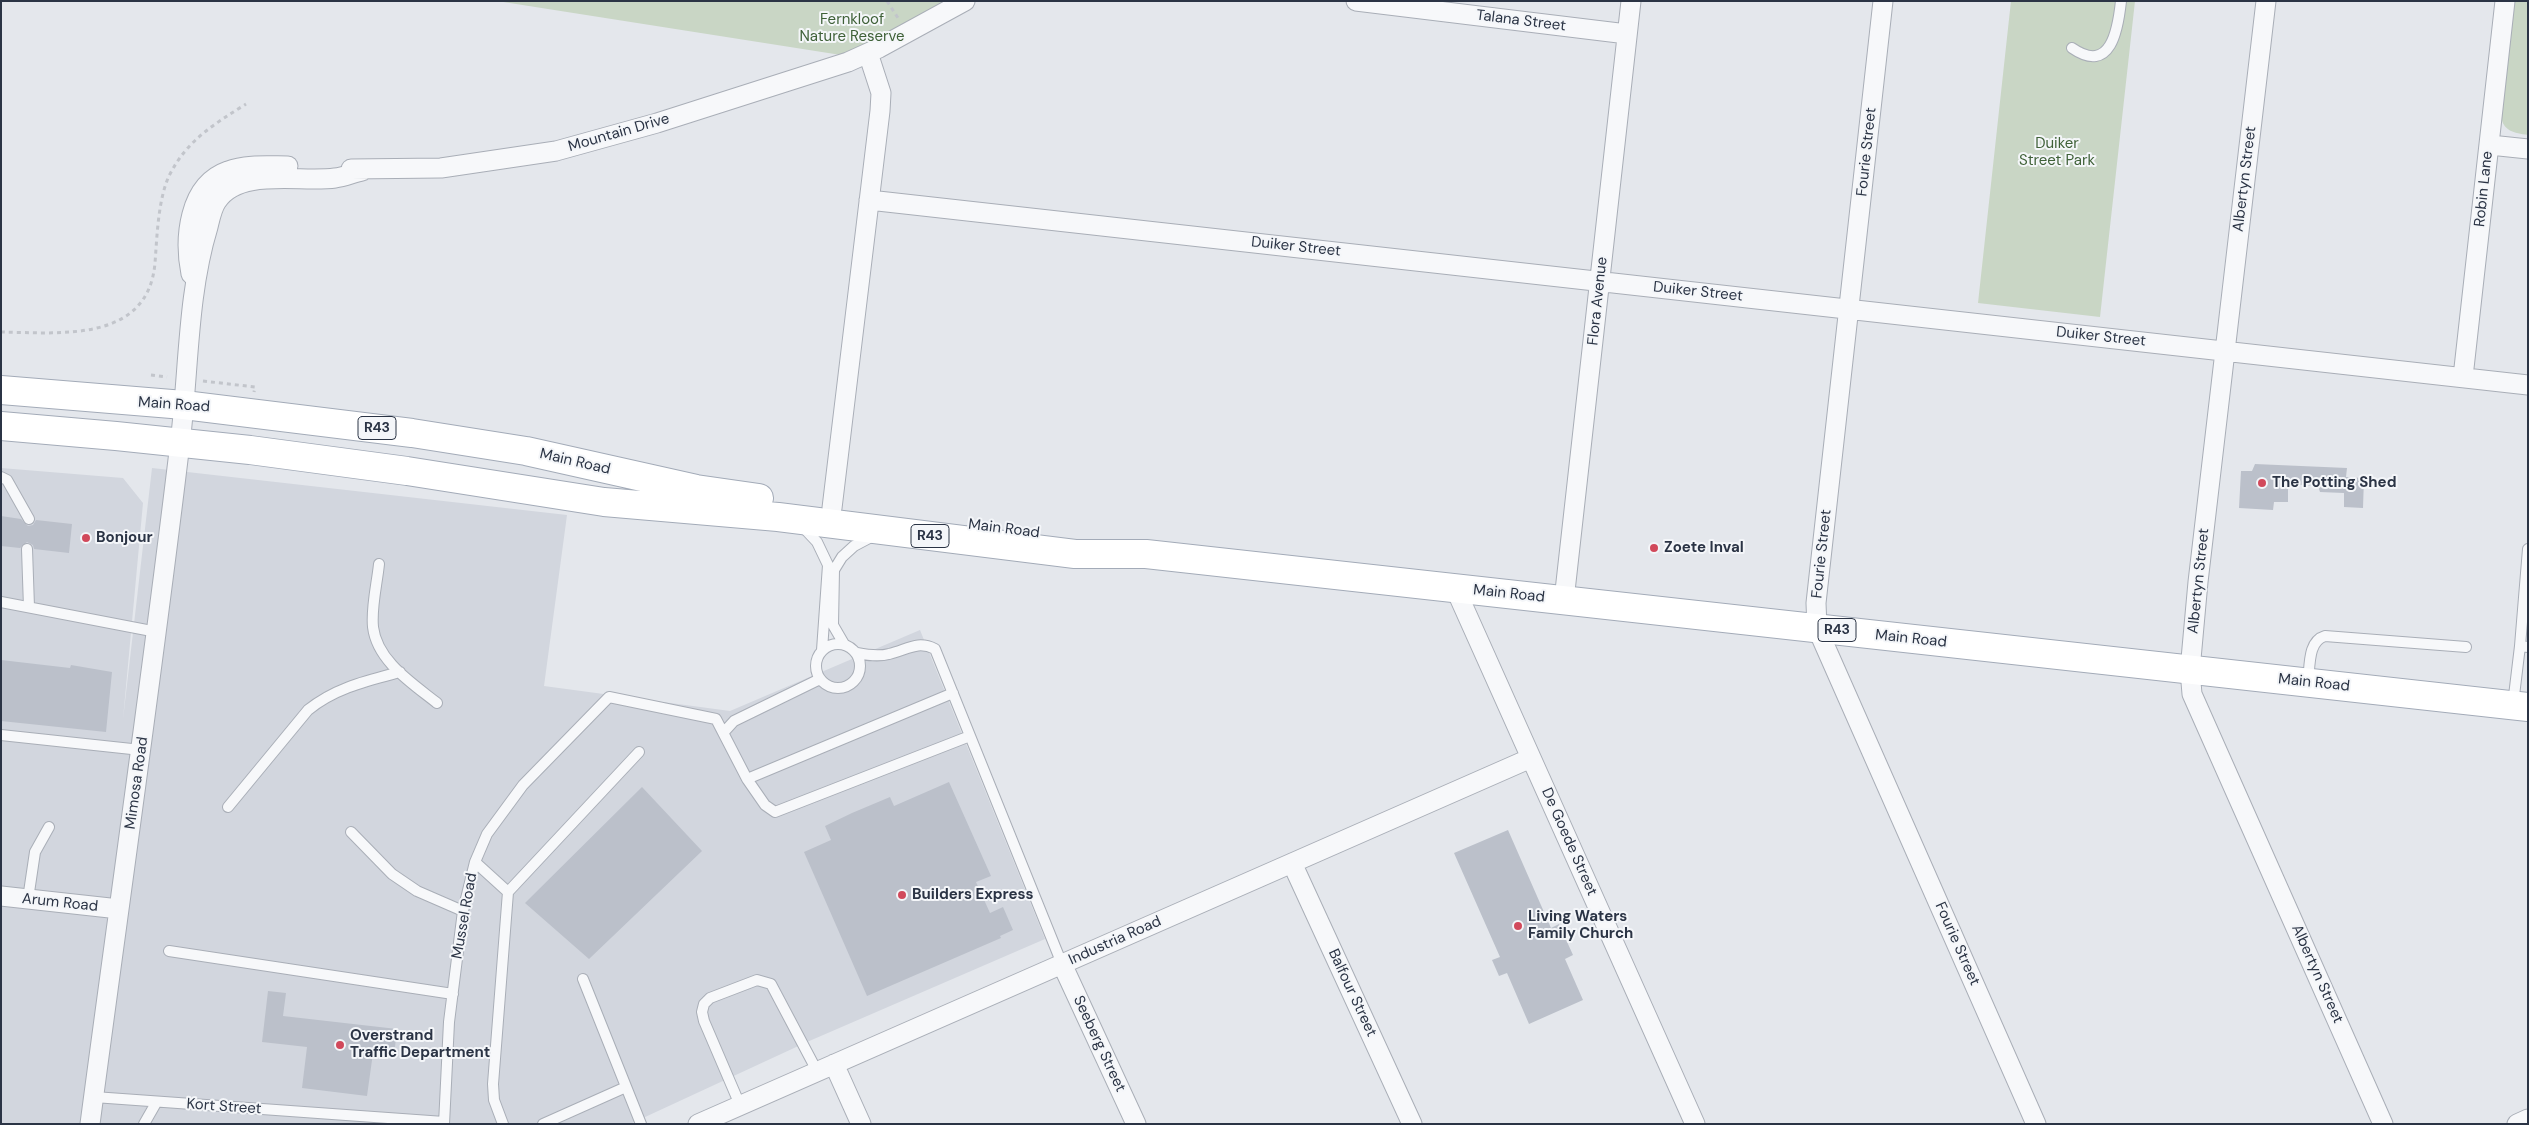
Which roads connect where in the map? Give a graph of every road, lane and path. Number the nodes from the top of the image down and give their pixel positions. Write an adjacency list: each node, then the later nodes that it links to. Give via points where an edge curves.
1 (965, 1): 10 (street, Mountain Drive)
2 (1356, 1): 8 (street, Talana Street)
3 (1631, 1): 8 (street, Flora Avenue)
4 (1884, 1): 16 (street, Fourie Street)
5 (2122, 1): 9 (lane, via 2113,45 2103,53 2091,56)
6 (2266, 1): 18 (street, Albertyn Street)
7 (2506, 1): 12 (street, Robin Lane)
8 (1627, 34): 15 (street, Flora Avenue)
9 (2072, 48)
10 (868, 53): 14 (street, via 880,93); 22 (street, Mountain Drive, via 748,95 556,151 442,168 362,171 335,167 249,167 227,171 214,179 196,200 192,214 187,254 194,290)
11 (246, 104): 17 (path, via 202,132 169,177 156,237 149,292 126,317 79,332)
12 (2490, 145): 13 (street); 19 (street, Robin Lane)
13 (2528, 149)
14 (869, 200): 15 (street, Duiker Street); 26 (street)
15 (1600, 281): 16 (street, Duiker Street); 35 (street, Flora Avenue)
16 (1849, 309): 18 (street, Duiker Street); 38 (street, Fourie Street, via 1816,603)
17 (1, 332)
18 (2226, 351): 19 (street, Duiker Street); 45 (street, Albertyn Street)
19 (2463, 378): 20 (street, Duiker Street)
20 (2528, 385)
21 (1, 390): 22 (main road, Main Road / R43)
22 (184, 405): 24 (street, Mountain Drive); 26 (main road, Main Road / R43, via 501,446 696,489)
23 (1, 426): 24 (main road, Main Road / R43)
24 (180, 442): 27 (main road, Main Road / R43, via 408,471 604,502); 39 (street, Mimosa Road)
25 (1, 477): 28 (lane, via 7,480)
26 (832, 508): 32 (main road, Main Road / R43, via 1079,538)
27 (793, 519): 29 (main road, Main Road / R43); 43 (lane, via 817,542 827,560)
28 (29, 520)
29 (899, 532): 32 (main road, Main Road / R43, via 1075,554); 40 (lane, via 867,538 842,557 834,570 833,625)
30 (27, 549): 37 (lane)
31 (2528, 549): 42 (lane)
32 (1146, 554): 34 (main road, Main Road / R43)
33 (380, 564): 46 (lane, via 373,626 381,650)
34 (1455, 588): 35 (main road, Main Road / R43); 57 (street, De Goede Street)
35 (1564, 600): 38 (main road, Main Road / R43)
36 (1, 602): 37 (lane)
37 (29, 607): 39 (lane)
38 (1817, 628): 45 (main road, Main Road / R43); 90 (street, Fourie Street)
39 (157, 632): 55 (street, Mimosa Road)
40 (844, 644): 43 (lane); 44 (lane)
41 (2466, 647): 48 (lane, via 2325,636 2317,638 2313,645)
42 (2524, 647): 51 (lane)
43 (822, 650): 47 (lane, via 816,664)
44 (856, 653): 47 (lane, via 860,668 854,682 832,688); 49 (lane, via 888,655 916,644 926,644 935,649)
45 (2190, 670): 48 (main road, Main Road / R43); 91 (street, Albertyn Street, via 2195,701)
46 (400, 672): 50 (lane); 59 (lane, via 352,685 323,698 308,710)
47 (820, 679): 52 (lane, via 734,721)
48 (2308, 682): 51 (main road, Main Road / R43)
49 (953, 693): 54 (lane); 58 (lane)
50 (437, 703)
51 (2521, 706)
52 (724, 732): 58 (lane); 62 (lane, Mussel Road, via 716,719 609,697 523,785 487,834)
53 (1, 735): 55 (lane)
54 (970, 736): 58 (lane, via 776,812 765,805); 70 (lane)
55 (141, 750): 67 (street, Mimosa Road)
56 (639, 752): 64 (lane)
57 (1531, 758): 63 (street, Industria Road); 89 (street, De Goede Street)
58 (747, 778)
59 (228, 807)
60 (49, 826): 66 (lane, via 35,852)
61 (351, 832): 68 (lane, via 392,874 417,892)
62 (475, 862): 64 (lane); 68 (lane, Mussel Road)
63 (1292, 863): 70 (street, Industria Road); 88 (street, Balfour Street)
64 (508, 892): 82 (lane, via 493,1084 494,1100)
65 (1, 896): 66 (street, Arum Road)
66 (28, 899): 67 (street, Arum Road)
67 (119, 909): 75 (street, Mimosa Road)
68 (463, 910): 72 (lane, Mussel Road)
69 (169, 951): 72 (lane)
70 (1062, 964): 73 (street, Industria Road); 87 (street, Seeberg Street)
71 (583, 978): 74 (lane)
72 (453, 994): 79 (lane, Mussel Road)
73 (826, 1068): 77 (street, Industria Road); 77 (lane, via 771,984 758,980 710,998 704,1004 704,1021); 86 (street)
74 (626, 1087): 83 (lane); 84 (lane)
75 (94, 1097): 76 (lane, Kort Street); 80 (street, Mimosa Road)
76 (156, 1103): 79 (lane, Kort Street); 81 (lane)
77 (740, 1105): 85 (street, Industria Road)
78 (2528, 1119): 92 (street)
79 (444, 1123)
80 (90, 1124)
81 (144, 1124)
82 (503, 1124)
83 (543, 1124)
84 (641, 1124)
85 (698, 1124)
86 (861, 1124)
87 (1136, 1124)
88 (1412, 1124)
89 (1695, 1124)
90 (2036, 1124)
91 (2383, 1124)
92 (2517, 1124)

